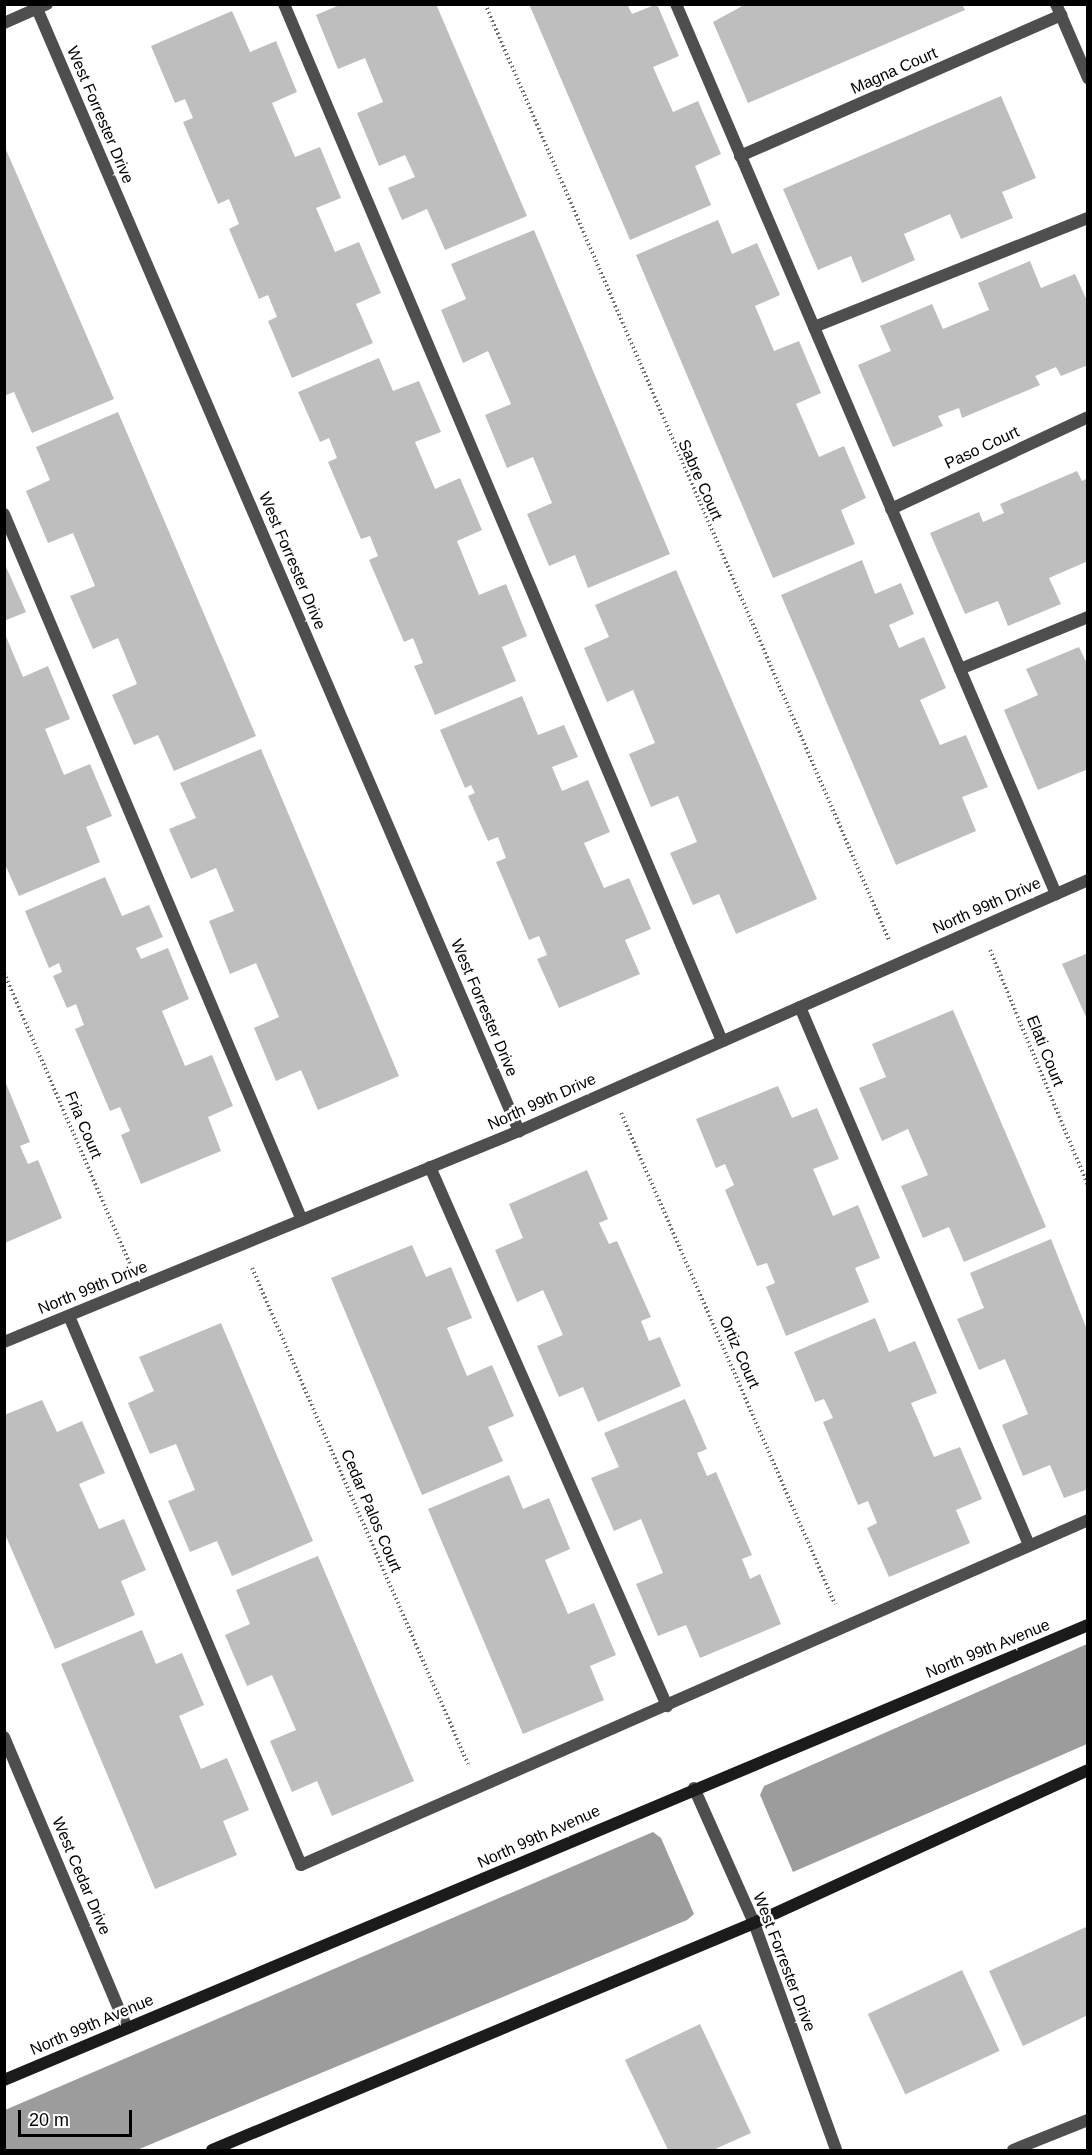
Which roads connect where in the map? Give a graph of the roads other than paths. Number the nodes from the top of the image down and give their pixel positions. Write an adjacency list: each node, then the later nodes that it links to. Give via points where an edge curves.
1 (285, 4): 19 (street)
2 (676, 4): 8 (street)
3 (40, 6): 5 (street); 20 (street, West Forrester Drive)
4 (1058, 10): 6 (street); 8 (street, Magna Court)
5 (4, 23)
6 (1085, 64): 7 (street)
7 (1088, 78)
8 (740, 156): 10 (street)
9 (1088, 218): 10 (street)
10 (814, 327): 12 (street)
11 (1088, 417): 12 (street, Paso Court)
12 (891, 509): 15 (street)
13 (4, 514): 22 (street)
14 (1088, 617): 15 (street)
15 (960, 669): 17 (street)
16 (1088, 880): 17 (street, North 99th Drive)
17 (1056, 894): 18 (street, North 99th Drive)
18 (800, 1007): 19 (street, North 99th Drive); 26 (street)
19 (722, 1041): 20 (street, North 99th Drive)
20 (519, 1131): 21 (street, North 99th Drive)
21 (430, 1167): 22 (street, North 99th Drive); 28 (street)
22 (302, 1220): 23 (street, North 99th Drive)
23 (69, 1316): 24 (street, North 99th Drive); 28 (street, via 301,1865)
24 (4, 1342)
25 (1088, 1520): 26 (street)
26 (1029, 1545): 28 (street)
27 (1088, 1625): 31 (main road, North 99th Avenue)
28 (667, 1706)
29 (4, 1737): 33 (street, West Cedar Drive)
30 (1088, 1770): 32 (main road)
31 (694, 1788): 32 (street, West Forrester Drive); 33 (main road, North 99th Avenue)
32 (754, 1923): 36 (main road); 37 (street, West Forrester Drive)
33 (127, 2028): 34 (main road, North 99th Avenue)
34 (4, 2080)
35 (1088, 2120): 38 (street)
36 (212, 2151)
37 (836, 2151)
38 (1013, 2151)

